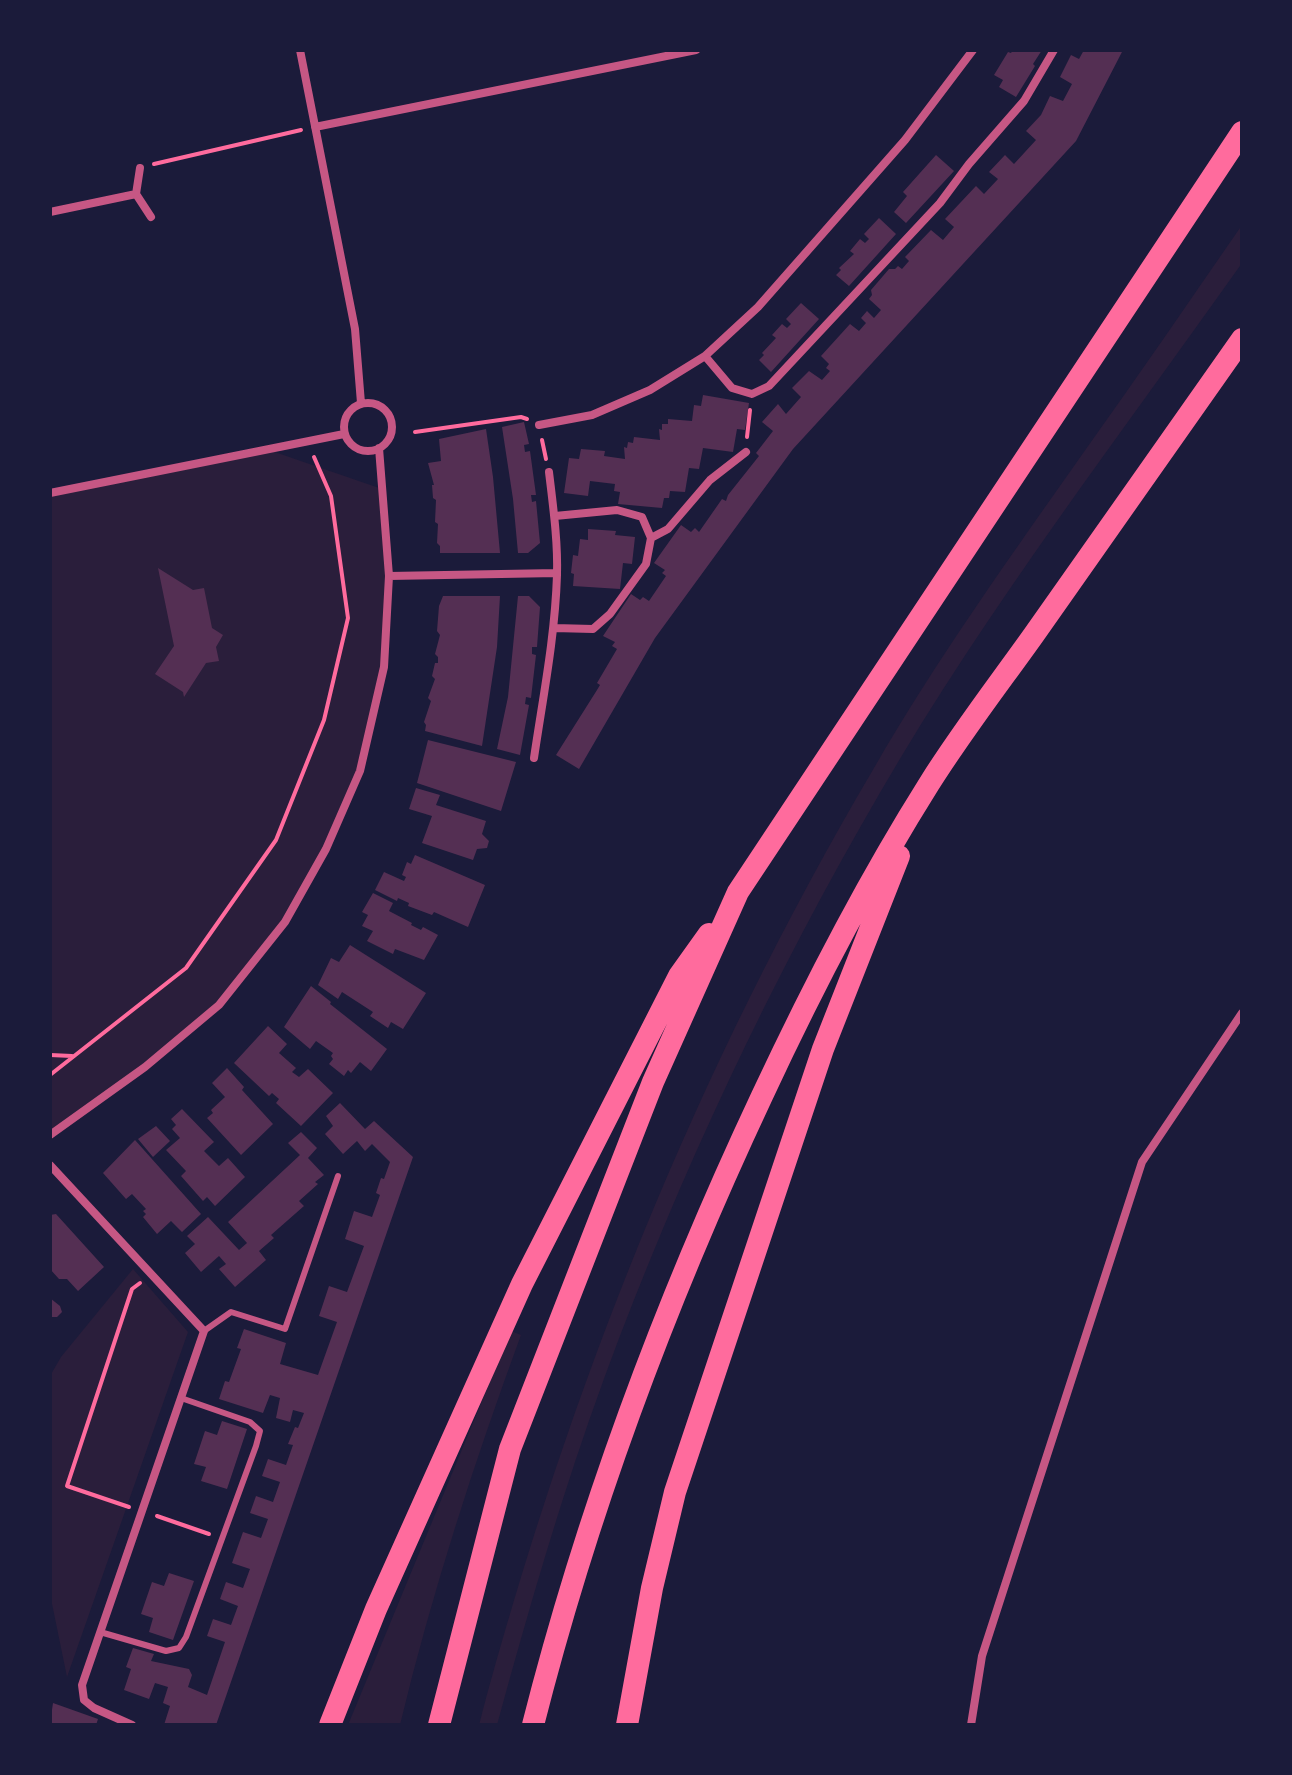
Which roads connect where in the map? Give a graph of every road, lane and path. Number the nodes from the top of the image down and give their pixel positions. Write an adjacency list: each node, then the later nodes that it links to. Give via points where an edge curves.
1 (300, 50): 6 (street)
2 (696, 50): 6 (street)
3 (958, 50): 5 (street)
4 (1054, 50): 14 (street, via 1024,101 940,203 769,386)
5 (971, 52): 13 (street, via 905,140 758,307)
6 (315, 127): 8 (path); 15 (street, via 355,329)
7 (1242, 132): 31 (highway)
8 (140, 168): 9 (street)
9 (136, 194): 10 (street); 11 (street)
10 (50, 212)
11 (151, 217)
12 (1242, 339): 30 (highway)
13 (705, 356): 14 (street, via 732,388); 16 (street, via 650,390 592,415)
14 (752, 394): 21 (path)
15 (361, 403): 18 (street, via 345,418); 20 (street, via 377,404 389,414 390,437)
16 (539, 425): 17 (path, via 521,417); 22 (path)
17 (415, 432)
18 (344, 434): 19 (street); 20 (street, via 358,449)
19 (307, 441): 23 (street); 34 (path, via 331,496 348,618 324,720 276,840 186,968)
20 (379, 448): 27 (street)
21 (746, 452): 25 (street, via 710,480 668,529)
22 (549, 472): 24 (street)
23 (50, 493)
24 (555, 516): 25 (street, via 617,510 642,517); 26 (street)
25 (651, 538): 28 (street, via 646,564 610,614 593,629)
26 (557, 573): 27 (street); 28 (street)
27 (389, 576): 36 (street, via 384,667 360,771 326,849 285,922 219,1005 145,1067)
28 (554, 628): 29 (street)
29 (534, 758)
30 (931, 781): 48 (highway, via 826,963 688,1262 616,1451); 49 (highway, via 823,1049 703,1404 652,1588)
31 (738, 892): 46 (highway, via 679,976 522,1284 376,1609); 47 (highway, via 653,1082 510,1449)
32 (1242, 1013): 50 (street, via 1142,1162 982,1656)
33 (50, 1055): 34 (path)
34 (73, 1056): 35 (path)
35 (50, 1075)
36 (50, 1135)
37 (50, 1165): 39 (street)
38 (338, 1176): 40 (lane, via 285,1329 231,1312)
39 (151, 1273): 40 (street); 42 (path, via 132,1289 67,1486)
40 (204, 1331): 41 (street)
41 (181, 1398): 42 (street); 43 (lane, via 250,1422 260,1431)
42 (142, 1511): 43 (path); 44 (street)
43 (222, 1539): 44 (lane, via 179,1648 166,1651)
44 (100, 1632): 45 (street, via 82,1685 84,1700)
45 (132, 1725)
46 (330, 1725)
47 (439, 1725)
48 (533, 1725)
49 (627, 1725)
50 (971, 1725)

